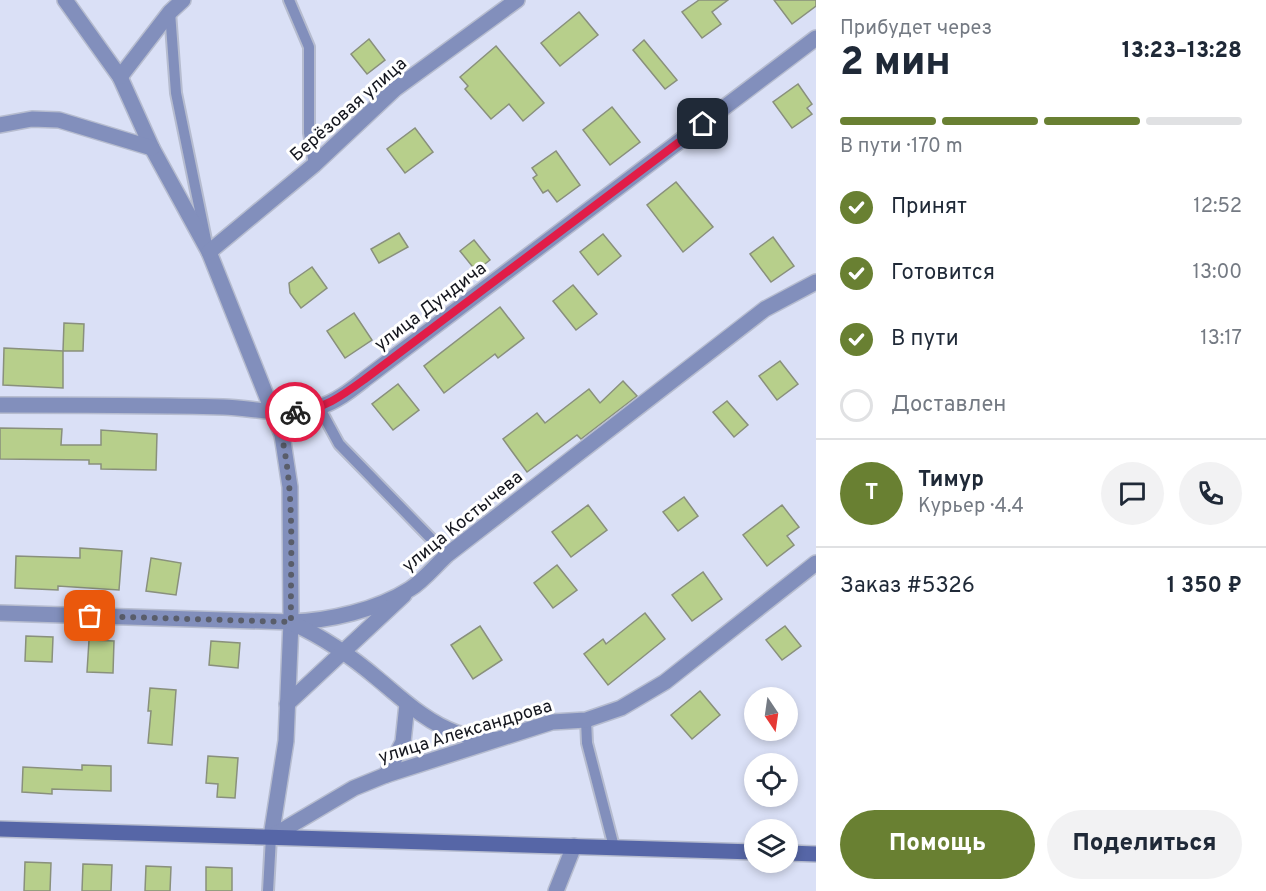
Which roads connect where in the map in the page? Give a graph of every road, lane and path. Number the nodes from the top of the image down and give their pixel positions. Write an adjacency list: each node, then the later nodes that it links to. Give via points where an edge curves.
1 (65, 0): 7 (street)
2 (183, 0): 5 (street)
3 (289, 0): 10 (lane, via 309,47 309,133)
4 (517, 0): 10 (street, Берёзовая улица, via 395,89)
5 (170, 12): 7 (street); 11 (lane, via 176,93)
6 (816, 38): 14 (street, улица Дундича, via 365,379)
7 (120, 76): 9 (street)
8 (0, 125): 9 (street, via 32,119 59,120)
9 (152, 148): 11 (street)
10 (314, 165): 11 (street, Берёзовая улица)
11 (209, 252): 15 (street)
12 (816, 282): 16 (street, улица Костычева, via 765,309)
13 (0, 405): 15 (street, улица Дундича, via 241,408)
14 (318, 408): 15 (street, улица Дундича); 16 (lane, via 339,444)
15 (275, 412): 20 (street, via 290,487)
16 (447, 555): 18 (street, улица Костычева)
17 (816, 563): 24 (street, улица Александрова, via 665,682 621,708)
18 (411, 589): 20 (street, улица Костычева, via 323,621); 21 (street)
19 (0, 613): 20 (street, улица Костычева)
20 (291, 622): 21 (street); 22 (street)
21 (344, 652): 22 (street); 23 (street)
22 (287, 704): 28 (street, via 286,741)
23 (406, 704): 25 (street, via 456,733); 26 (street, via 403,742)
24 (585, 720): 25 (street, улица Александрова, via 552,722); 30 (lane, via 587,743)
25 (495, 739): 26 (street, улица Александрова)
26 (386, 775): 28 (street, улица Александрова, via 354,788)
27 (0, 828): 28 (street)
28 (271, 837): 29 (street); 34 (lane)
29 (574, 846): 30 (street); 35 (street)
30 (614, 847): 31 (street)
31 (744, 852)
32 (798, 853): 33 (street)
33 (816, 854)
34 (268, 891)
35 (556, 891)

